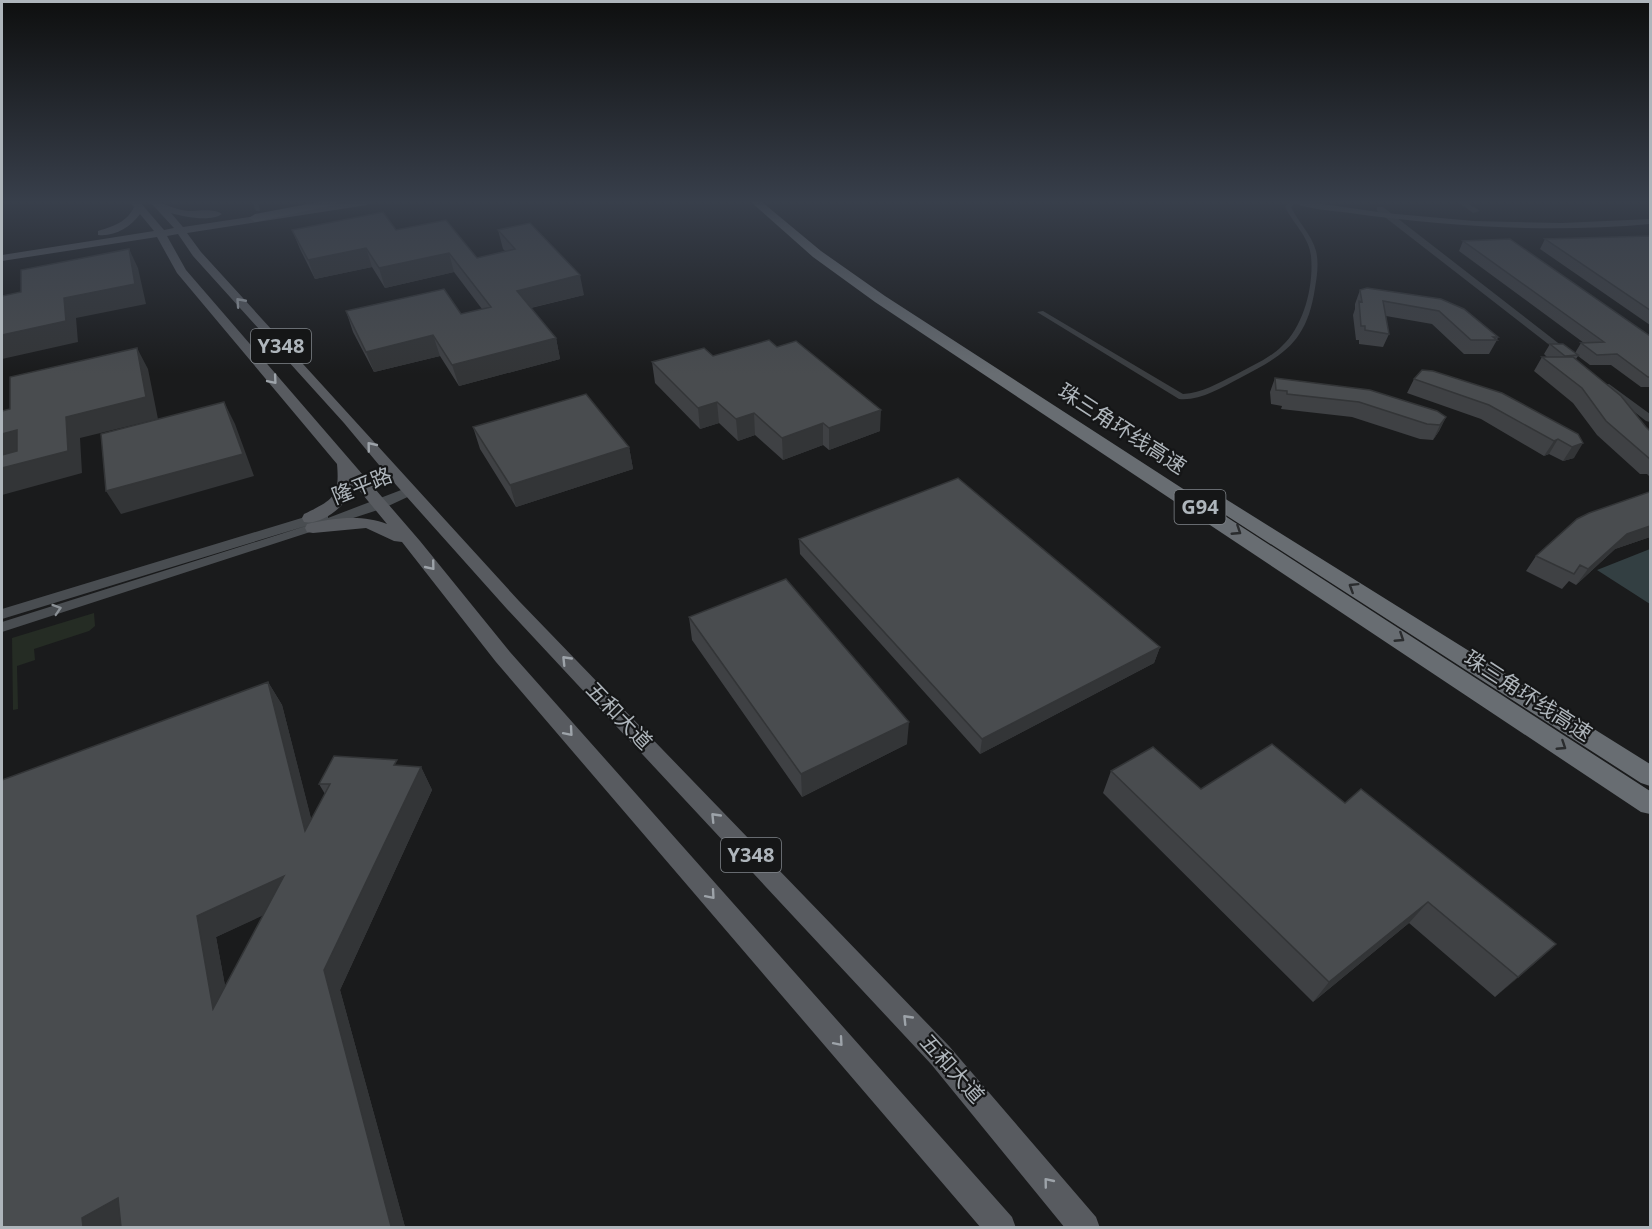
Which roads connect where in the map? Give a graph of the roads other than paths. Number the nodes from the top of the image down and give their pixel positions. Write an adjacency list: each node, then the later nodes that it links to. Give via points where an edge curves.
1 (174, 259): 11 (main road, Y348, one-way to 11)
2 (202, 259): 12 (main road, 五和大道 / Y348, one-way to 2)
3 (825, 259): 19 (highway, 珠三角环线高速 / G94, one-way to 19)
4 (843, 259): 18 (highway, 珠三角环线高速 / G94, one-way to 4)
5 (1314, 259): 7 (street, via 1303,323 1286,347 1212,390 1191,397 1182,397)
6 (1444, 259): 8 (street)
7 (1041, 312)
8 (1573, 359)
9 (1599, 379): 10 (street)
10 (1650, 419)
11 (344, 464): 13 (main road, Y348); 14 (main road, via 347,481 343,496)
12 (409, 491): 13 (main road, 隆平路); 21 (main road, 五和大道 / Y348, one-way to 12, via 948,1063)
13 (377, 503): 14 (main road, 隆平路); 15 (main road, Y348)
14 (311, 523): 15 (main road, via 369,522); 16 (main road, 隆平路); 17 (main road, 隆平路, one-way to 14)
15 (414, 545): 20 (main road, Y348, one-way to 20, via 510,665)
16 (2, 614)
17 (2, 627)
18 (1650, 776)
19 (1650, 804)
20 (1001, 1227)
21 (1085, 1227)

